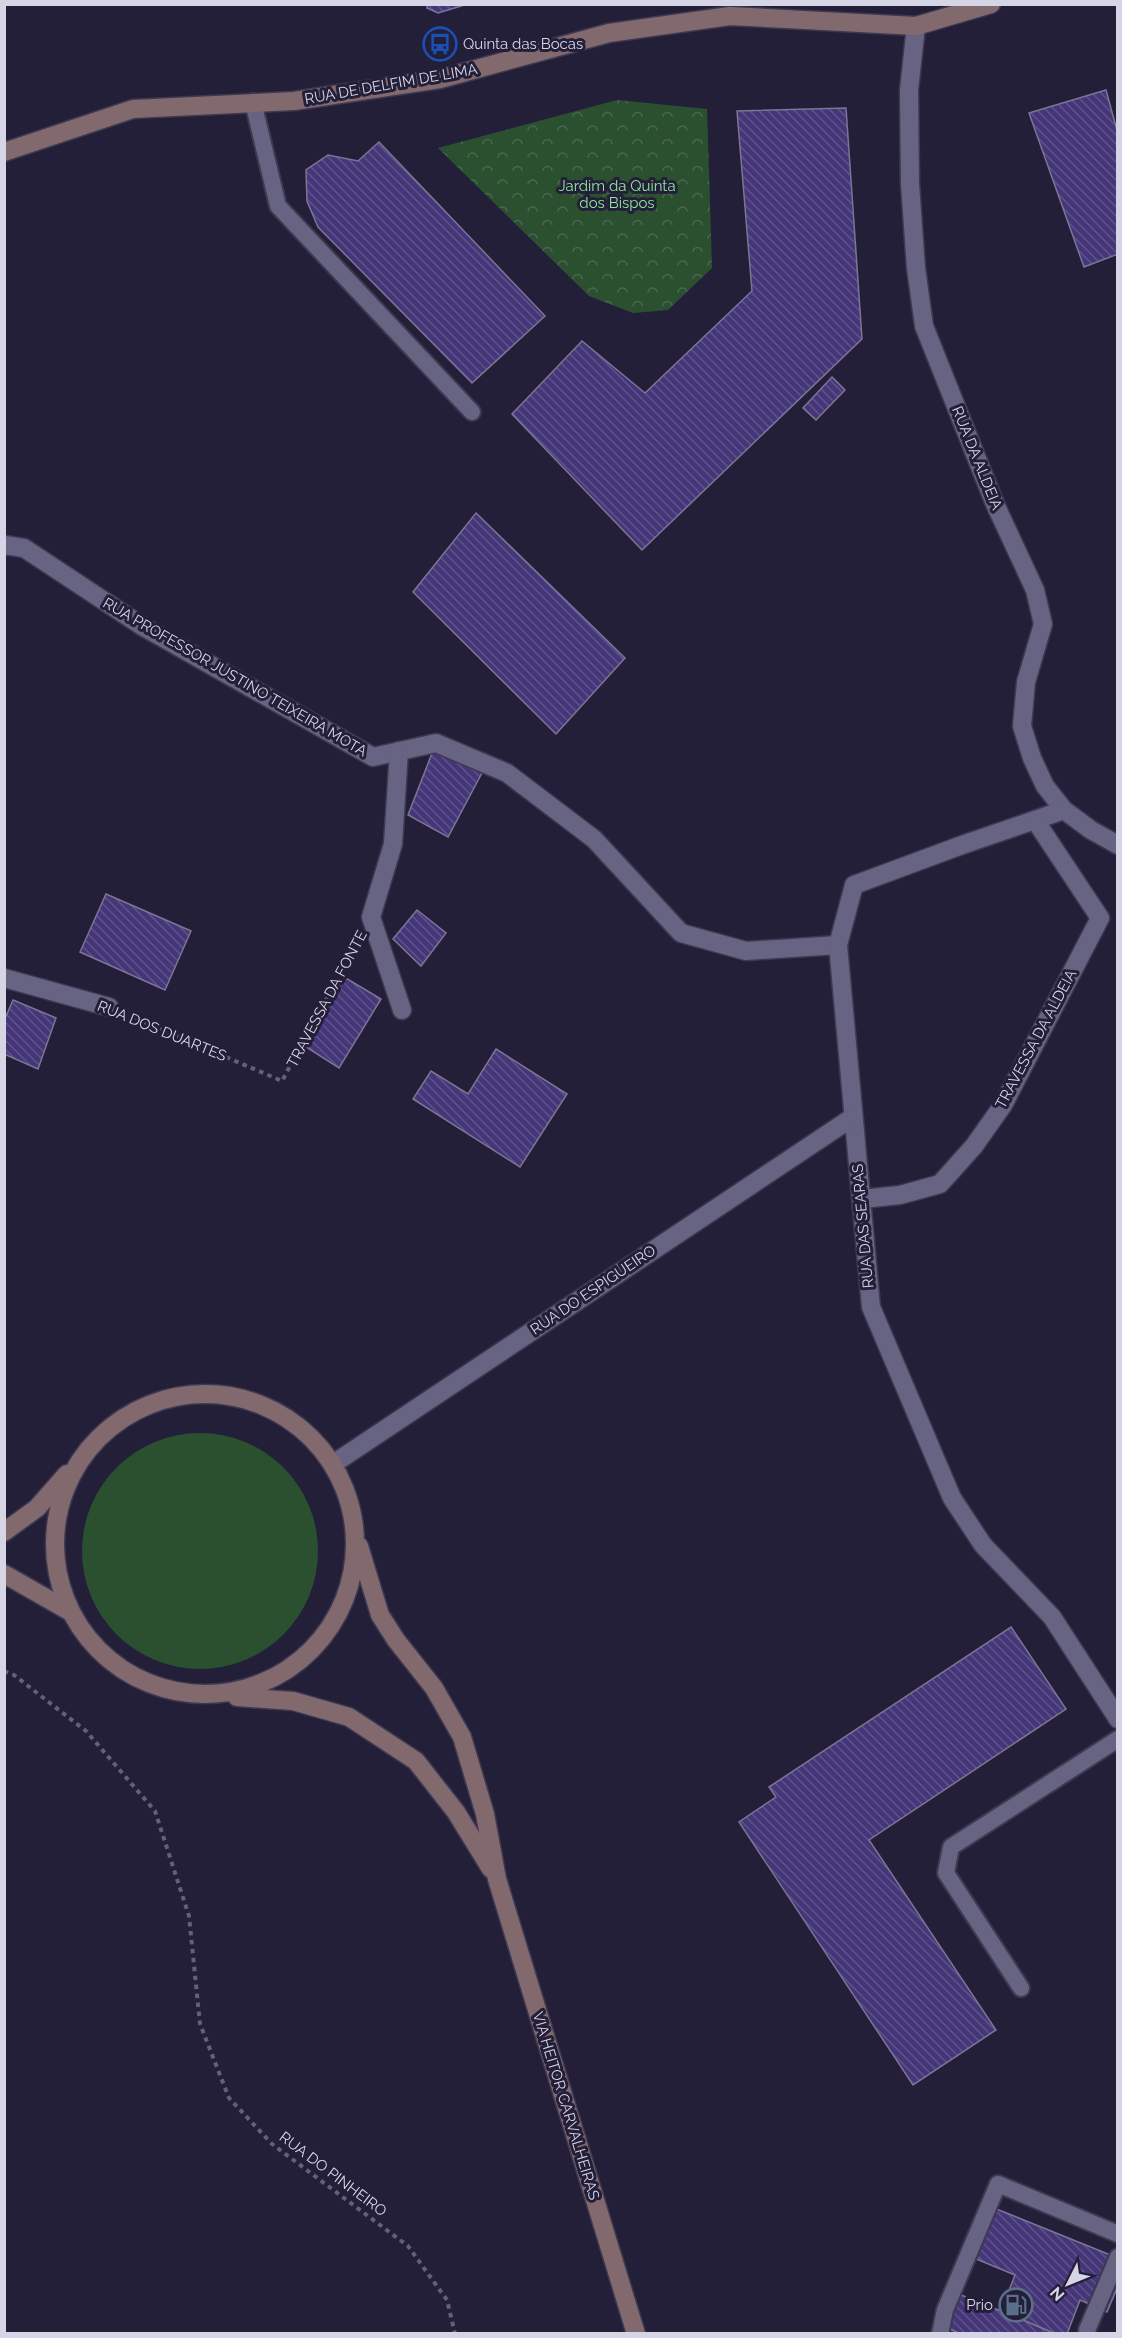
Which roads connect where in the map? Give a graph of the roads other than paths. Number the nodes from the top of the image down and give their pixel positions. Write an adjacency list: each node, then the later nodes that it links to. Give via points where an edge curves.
1 (992, 4): 2 (main road, RUA DE DELFIM DE LIMA)
2 (916, 26): 3 (main road, RUA DE DELFIM DE LIMA, via 730,16 609,33 440,79); 8 (street, RUA DA ALDEIA, via 909,90 910,184 924,326 995,504 1035,590 1043,624 1026,682 1022,726 1045,786)
3 (254, 102): 4 (main road, RUA DE DELFIM DE LIMA, via 133,109); 5 (lane, via 278,206)
4 (4, 152)
5 (472, 412)
6 (4, 545): 7 (street, RUA PROFESSOR JUSTINO TEIXEIRA MOTA, via 24,548 142,626 373,757)
7 (399, 751): 11 (street, RUA PROFESSOR JUSTINO TEIXEIRA MOTA, via 436,743 507,773 594,839 681,933 746,951); 14 (street, TRAVESSA DA FONTE, via 393,844 371,917)
8 (1064, 810): 9 (street, RUA DAS SEARAS); 10 (street, RUA DA ALDEIA)
9 (1035, 819): 11 (street, RUA DAS SEARAS, via 854,885); 16 (street, TRAVESSA DA ALDEIA, via 1100,918 1003,1105 974,1146 940,1184 900,1195)
10 (1118, 845)
11 (838, 945): 15 (street, RUA DAS SEARAS)
12 (4, 978): 13 (street, RUA DOS DUARTES)
13 (110, 1007)
14 (402, 1010)
15 (853, 1117): 16 (street, RUA DAS SEARAS); 18 (street, RUA DO ESPIGUEIRO)
16 (862, 1199): 24 (street, RUA DAS SEARAS, via 871,1307 952,1498 983,1545 1052,1617)
17 (76, 1463): 18 (main road, VIA HEITOR CARVALHEIRAS, via 110,1426 155,1401 205,1392 255,1401 299,1426); 19 (main road, VIA HEITOR CARVALHEIRAS, via 37,1508); 22 (main road, VIA HEITOR CARVALHEIRAS, via 57,1511 55,1562)
18 (333, 1464): 20 (main road, VIA HEITOR CARVALHEIRAS, via 350,1499)
19 (4, 1532)
20 (357, 1538): 23 (main road, VIA HEITOR CARVALHEIRAS, via 351,1585 331,1629 298,1664 256,1687); 26 (main road, VIA HEITOR CARVALHEIRAS, via 380,1615 434,1688 462,1737)
21 (4, 1574): 22 (main road, VIA HEITOR CARVALHEIRAS)
22 (69, 1611): 23 (main road, VIA HEITOR CARVALHEIRAS, via 94,1646 127,1673 166,1690)
23 (208, 1696): 26 (main road, VIA HEITOR CARVALHEIRAS, via 293,1701 349,1717 416,1761 456,1812)
24 (1118, 1719)
25 (1118, 1739): 27 (lane, via 951,1847 946,1873)
26 (497, 1879): 30 (main road, VIA HEITOR CARVALHEIRAS)
27 (1021, 1988)
28 (1118, 2234): 31 (lane, via 998,2184 945,2310)
29 (1118, 2257): 32 (lane)
30 (636, 2334)
31 (940, 2334)
32 (1088, 2334)

